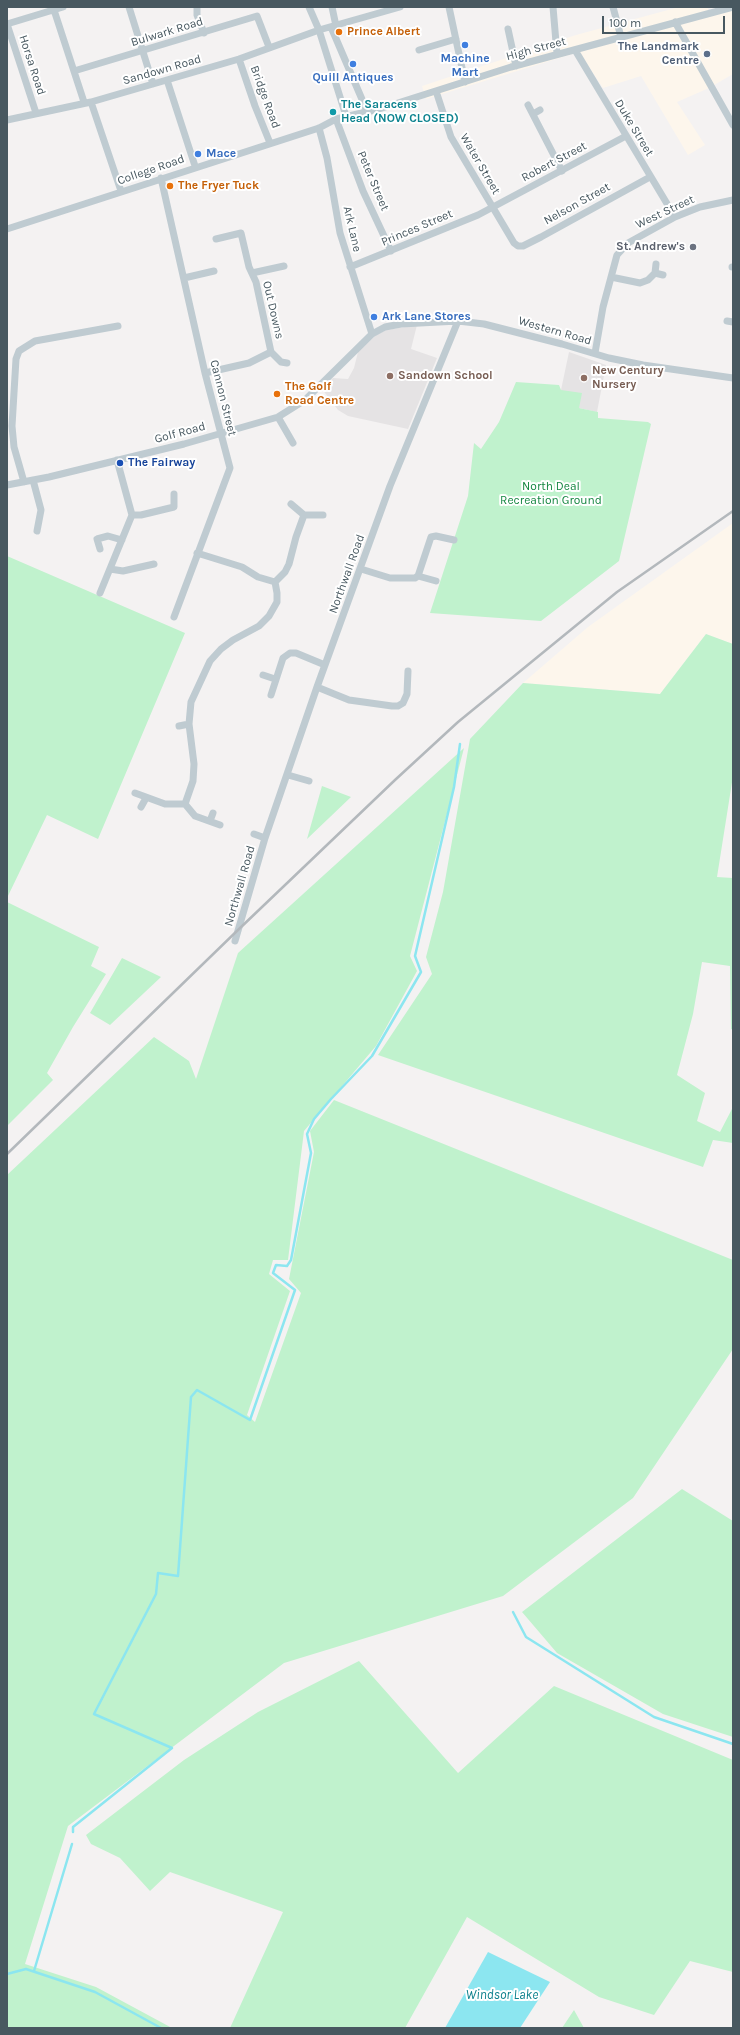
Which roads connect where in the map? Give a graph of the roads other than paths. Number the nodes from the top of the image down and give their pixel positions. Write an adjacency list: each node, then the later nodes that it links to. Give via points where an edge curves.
1 (63, 7): 11 (street)
2 (130, 7): 23 (street)
3 (197, 7): 17 (street, via 197,15)
4 (309, 7): 16 (street)
5 (332, 7): 14 (street)
6 (450, 7): 19 (street)
7 (553, 7): 24 (street)
8 (613, 7): 18 (street)
9 (733, 7): 12 (street, High Street)
10 (395, 8): 14 (street, Sandown Road)
11 (54, 10): 13 (street); 27 (street)
12 (675, 22): 18 (street, High Street); 41 (street)
13 (7, 24): 36 (street, Horsa Road)
14 (333, 27): 16 (street, Sandown Road); 35 (street)
15 (508, 29): 26 (street)
16 (319, 30): 20 (street, Sandown Road); 38 (street)
17 (204, 33): 20 (street, Bulwark Road, via 257,16); 23 (street, Bulwark Road)
18 (621, 37): 22 (street, High Street)
19 (456, 39): 21 (street); 29 (street)
20 (269, 47): 25 (street, Sandown Road)
21 (419, 50)
22 (575, 50): 24 (street, High Street); 43 (street, Duke Street)
23 (143, 51): 27 (street, Bulwark Road); 30 (street)
24 (557, 54): 26 (street, High Street)
25 (239, 60): 28 (street, Sandown Road); 44 (street, Bridge Road)
26 (516, 66): 29 (street, High Street)
27 (74, 71): 32 (street)
28 (167, 80): 30 (street, Sandown Road); 45 (street)
29 (465, 82): 31 (street, High Street)
30 (153, 84): 32 (street, Sandown Road)
31 (436, 91): 35 (street, High Street); 51 (street, Water Street, via 451,137)
32 (87, 102): 36 (street, Sandown Road); 49 (street)
33 (528, 105): 37 (street)
34 (540, 110): 37 (street)
35 (367, 111): 38 (street, High Street)
36 (36, 113): 40 (street, Sandown Road)
37 (532, 114): 46 (street)
38 (346, 116): 39 (street, College Road)
39 (336, 119): 42 (street, College Road); 56 (street, Peter Street, via 363,191)
40 (7, 120)
41 (733, 125)
42 (319, 128): 44 (street, College Road); 59 (street, Ark Lane, via 340,233)
43 (626, 136): 46 (street, Robert Street); 47 (street, Duke Street)
44 (270, 143): 45 (street, College Road)
45 (195, 166): 48 (street, College Road)
46 (562, 171): 51 (street, Robert Street)
47 (650, 177): 52 (street, Duke Street); 55 (street, Nelson Street, via 523,246)
48 (161, 178): 49 (street, College Road); 65 (street, Cannon Street)
49 (121, 191): 53 (street, College Road)
50 (733, 200): 52 (street, West Street, via 700,207)
51 (492, 208): 55 (street, Water Street); 56 (street, Princes Street)
52 (675, 217): 64 (street, West Street, via 628,243 617,255)
53 (7, 229)
54 (216, 239): 62 (street, Out Downs, via 241,233)
55 (514, 243)
56 (391, 251): 59 (street, Princes Street)
57 (656, 264): 61 (street)
58 (284, 266): 62 (street, Out Downs)
59 (350, 267): 68 (street, Ark Lane)
60 (214, 271): 65 (street)
61 (655, 273): 63 (street); 64 (street, via 640,283)
62 (252, 274): 69 (street, Out Downs)
63 (663, 275)
64 (611, 276): 70 (street, West Street)
65 (184, 278): 72 (street, Cannon Street)
66 (458, 321): 68 (street, Western Road, via 401,324 385,327); 70 (street, Western Road, via 510,330); 92 (street, Northwall Road, via 390,486)
67 (118, 326): 79 (street, via 35,341 19,351 16,359 12,426 14,447)
68 (372, 334): 74 (street, Golf Road, via 305,400)
69 (272, 352): 71 (street, Out Downs, via 282,362); 72 (street, Out Downs, via 250,363)
70 (594, 354): 73 (street, Western Road, via 643,365)
71 (287, 363)
72 (205, 373): 75 (street, Cannon Street)
73 (733, 378)
74 (278, 417): 75 (street, Golf Road); 76 (street)
75 (221, 433): 77 (street, Golf Road); 90 (street, Cannon Street, via 230,468)
76 (293, 443)
77 (117, 460): 78 (street, Golf Road); 85 (street)
78 (33, 480): 79 (street, Golf Road); 86 (street, via 41,510)
79 (24, 482): 80 (street, Golf Road)
80 (7, 485)
81 (174, 494): 85 (street, via 174,507)
82 (291, 504): 83 (street)
83 (304, 515): 84 (street); 96 (street, via 289,564)
84 (323, 515)
85 (132, 516): 87 (street)
86 (37, 531)
87 (122, 540): 89 (street, via 108,536 97,539); 93 (street)
88 (454, 540): 94 (street, via 431,537)
89 (100, 550)
90 (197, 553): 96 (street); 98 (street, Cannon Street)
91 (154, 564): 93 (street, via 123,571)
92 (361, 568): 94 (street, via 390,578); 99 (street, Northwall Road)
93 (110, 569): 97 (street)
94 (418, 576): 95 (street)
95 (436, 581)
96 (275, 582): 105 (street, via 277,602 269,616 259,626 221,649 210,661 191,702)
97 (100, 593)
98 (174, 617)
99 (325, 666): 102 (street, via 296,653 290,653 283,658); 103 (street, Northwall Road)
100 (408, 671): 103 (street, via 406,699 398,706 349,700)
101 (263, 675): 102 (street)
102 (276, 679): 104 (street)
103 (317, 687): 107 (street, Northwall Road)
104 (271, 694)
105 (189, 724): 106 (street); 111 (street, via 194,764 193,781)
106 (178, 726)
107 (288, 775): 108 (street); 117 (street, Northwall Road)
108 (309, 781)
109 (136, 793): 110 (street)
110 (146, 798): 111 (street, via 165,804); 112 (street)
111 (185, 804): 114 (street, via 195,816)
112 (141, 807)
113 (213, 813): 114 (street)
114 (210, 821): 115 (street)
115 (220, 825)
116 (254, 834): 117 (street, Northwall Road)
117 (265, 838): 118 (street, Northwall Road)
118 (235, 941)

